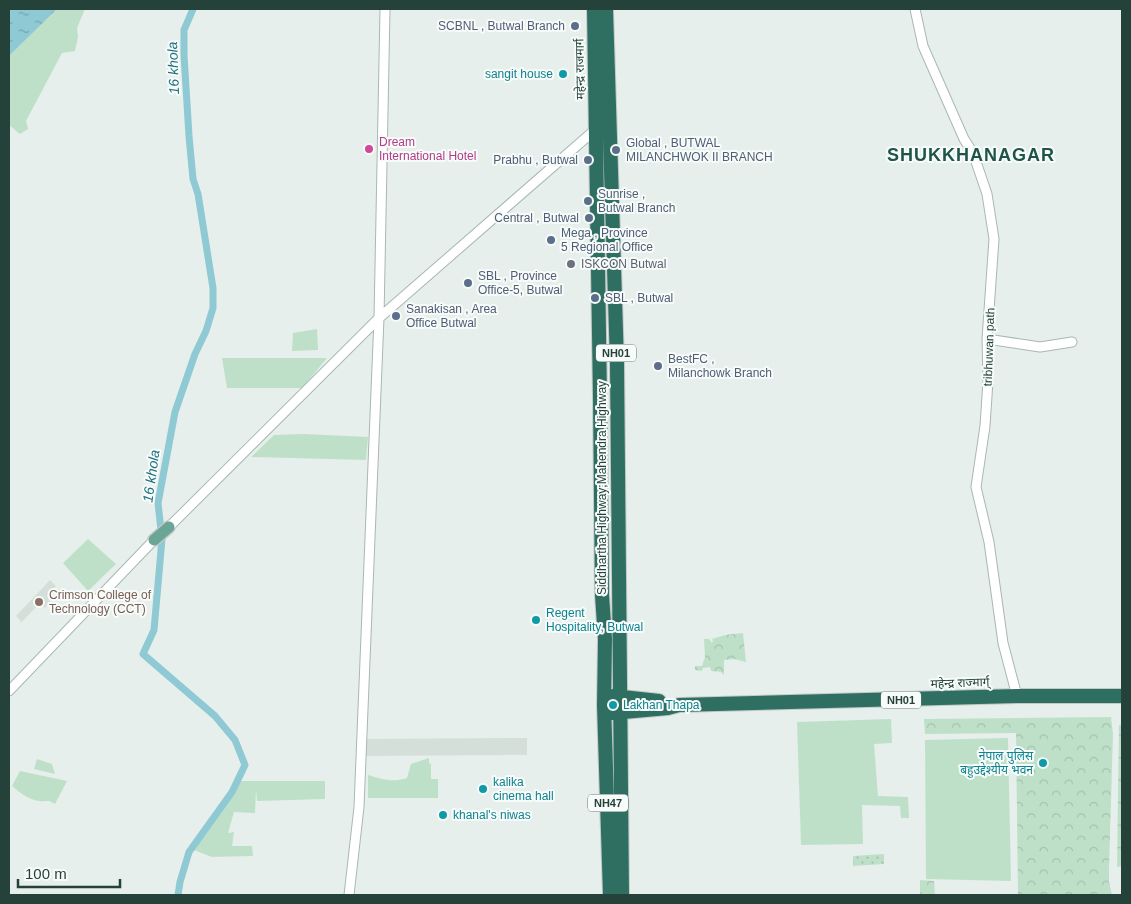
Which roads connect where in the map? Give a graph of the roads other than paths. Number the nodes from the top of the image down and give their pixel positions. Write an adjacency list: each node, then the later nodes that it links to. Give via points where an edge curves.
1 (385, 9): 6 (street)
2 (594, 9): 5 (highway, महेन्द्र राजमार्ग / NH01)
3 (606, 9): 5 (highway, Siddhartha Highway;Mahendra Highway / NH01)
4 (915, 9): 7 (street, tribhuwan path, via 923,46 973,153 987,194 994,239)
5 (602, 127): 6 (street); 14 (highway, Siddhartha Highway;Mahendra Highway / NH01, via 617,363); 15 (highway, Siddhartha Highway;Mahendra Highway / NH01)
6 (379, 318): 9 (street); 18 (street, via 359,812)
7 (987, 339): 8 (street, via 1040,347); 12 (street, tribhuwan path, via 985,426 976,487 989,542 1003,643)
8 (1072, 342)
9 (169, 528): 10 (main road)
10 (154, 540): 11 (street)
11 (9, 691)
12 (1017, 696): 13 (highway, महेन्द्र राज्मार्ग् / NH01); 16 (highway, महेन्द्र राज्मार्ग् / NH01)
13 (1122, 696)
14 (620, 697): 15 (highway, महेन्द्र राज्मार्ग्, via 611,696); 16 (highway, महेन्द्र राज्मार्ग् / NH01, via 669,701); 17 (highway, NH47)
15 (604, 704): 17 (highway, महेन्द्र राज्मार्ग् / NH01, via 610,713); 19 (highway, NH47)
16 (679, 705): 17 (highway, महेन्द्र राज्मार्ग् / NH01)
17 (620, 712): 20 (highway, NH47)
18 (349, 895)
19 (610, 895)
20 (622, 895)

